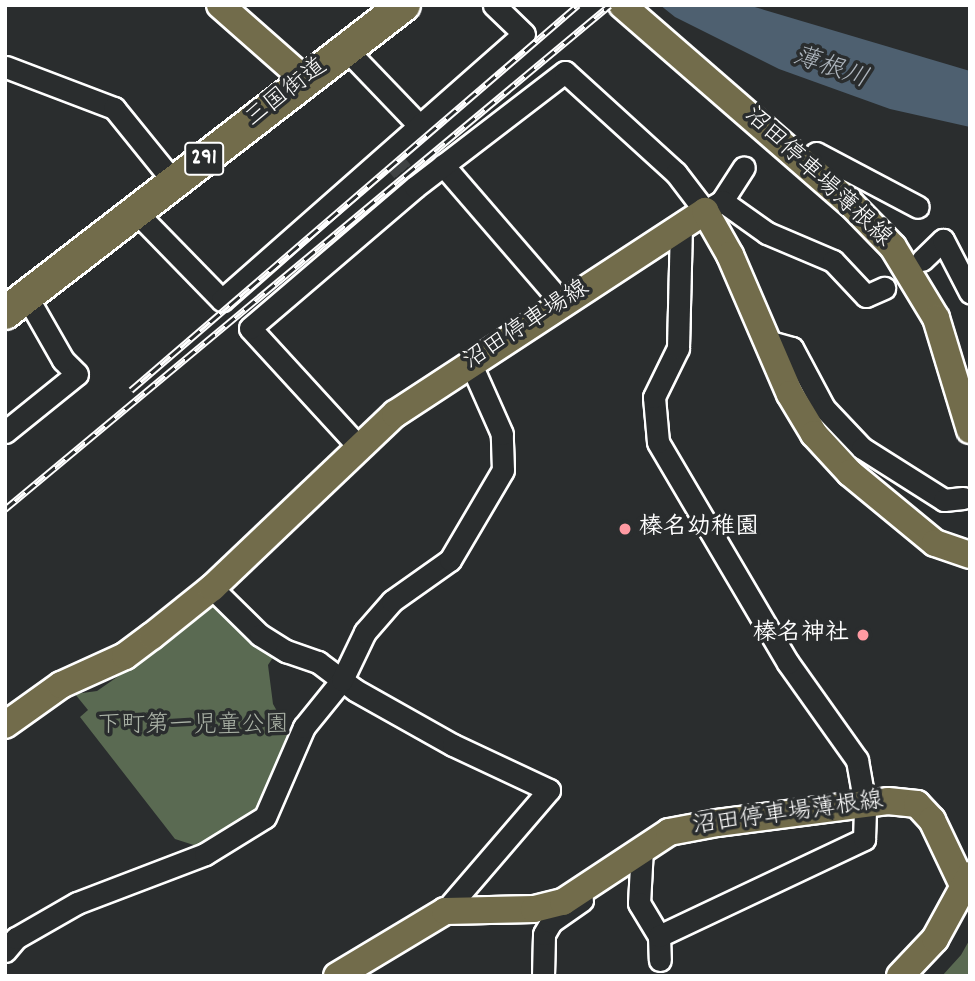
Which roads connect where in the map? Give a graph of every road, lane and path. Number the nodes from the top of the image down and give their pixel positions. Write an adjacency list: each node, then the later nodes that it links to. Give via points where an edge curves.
1 (220, 5): 7 (main road)
2 (404, 5): 5 (highway, 三国街道 / 291)
3 (494, 5): 8 (street, via 524,34)
4 (622, 5): 24 (main road, 沼田停車場薄根線, via 885,237 916,280 947,347)
5 (346, 49): 7 (highway, 三国街道 / 291); 8 (street)
6 (6, 67): 12 (street, via 114,108)
7 (306, 80): 12 (highway, 三国街道 / 291)
8 (419, 125): 15 (street, via 222,300)
9 (816, 153): 14 (street)
10 (443, 165): 13 (street, via 565,72); 20 (street); 26 (street, via 414,184 250,328)
11 (744, 167): 13 (street)
12 (174, 183): 15 (highway, 三国街道 / 291)
13 (713, 206): 16 (main road, 沼田停車場線); 18 (street, via 833,261 866,296); 22 (main road)
14 (918, 207)
15 (136, 212): 21 (highway, 三国街道 / 291)
16 (681, 226): 20 (main road, 沼田停車場線); 32 (street, via 678,348 654,397 658,442 788,663 857,760)
17 (922, 260): 19 (street, via 943,240)
18 (884, 288)
19 (970, 292)
20 (562, 303): 23 (main road, 沼田停車場線)
21 (12, 305): 25 (street, via 77,374)
22 (767, 341): 27 (street, via 792,348 824,408 862,448 944,500); 28 (main road, via 790,394 829,451 934,543)
23 (470, 362): 26 (main road, 沼田停車場線, via 395,414); 30 (street, via 502,434 503,470 450,560 392,601 365,632)
24 (970, 429)
25 (5, 432)
26 (359, 447): 29 (main road, 沼田停車場線)
27 (963, 498)
28 (970, 555)
29 (212, 588): 30 (street, via 260,635); 31 (main road, 沼田停車場線, via 125,656 61,685)
30 (342, 680): 36 (street, via 453,745 549,790); 38 (street, via 304,727 265,817 205,853 77,903 16,938)
31 (5, 724)
32 (865, 805): 33 (main road, 沼田停車場薄根線, via 705,825 669,832); 34 (main road, 沼田停車場薄根線, via 917,804 932,820); 37 (street, via 864,839)
33 (642, 848): 35 (main road, 沼田停車場薄根線); 37 (street, via 639,903)
34 (967, 881): 42 (main road, via 935,939)
35 (588, 888): 36 (main road, 沼田停車場薄根線, via 564,902 534,909); 41 (street, via 580,903 551,922 544,934)
36 (445, 911): 40 (main road, 沼田停車場薄根線)
37 (659, 936): 39 (street)
38 (5, 951)
39 (660, 960)
40 (337, 976)
41 (543, 976)
42 (900, 976)

